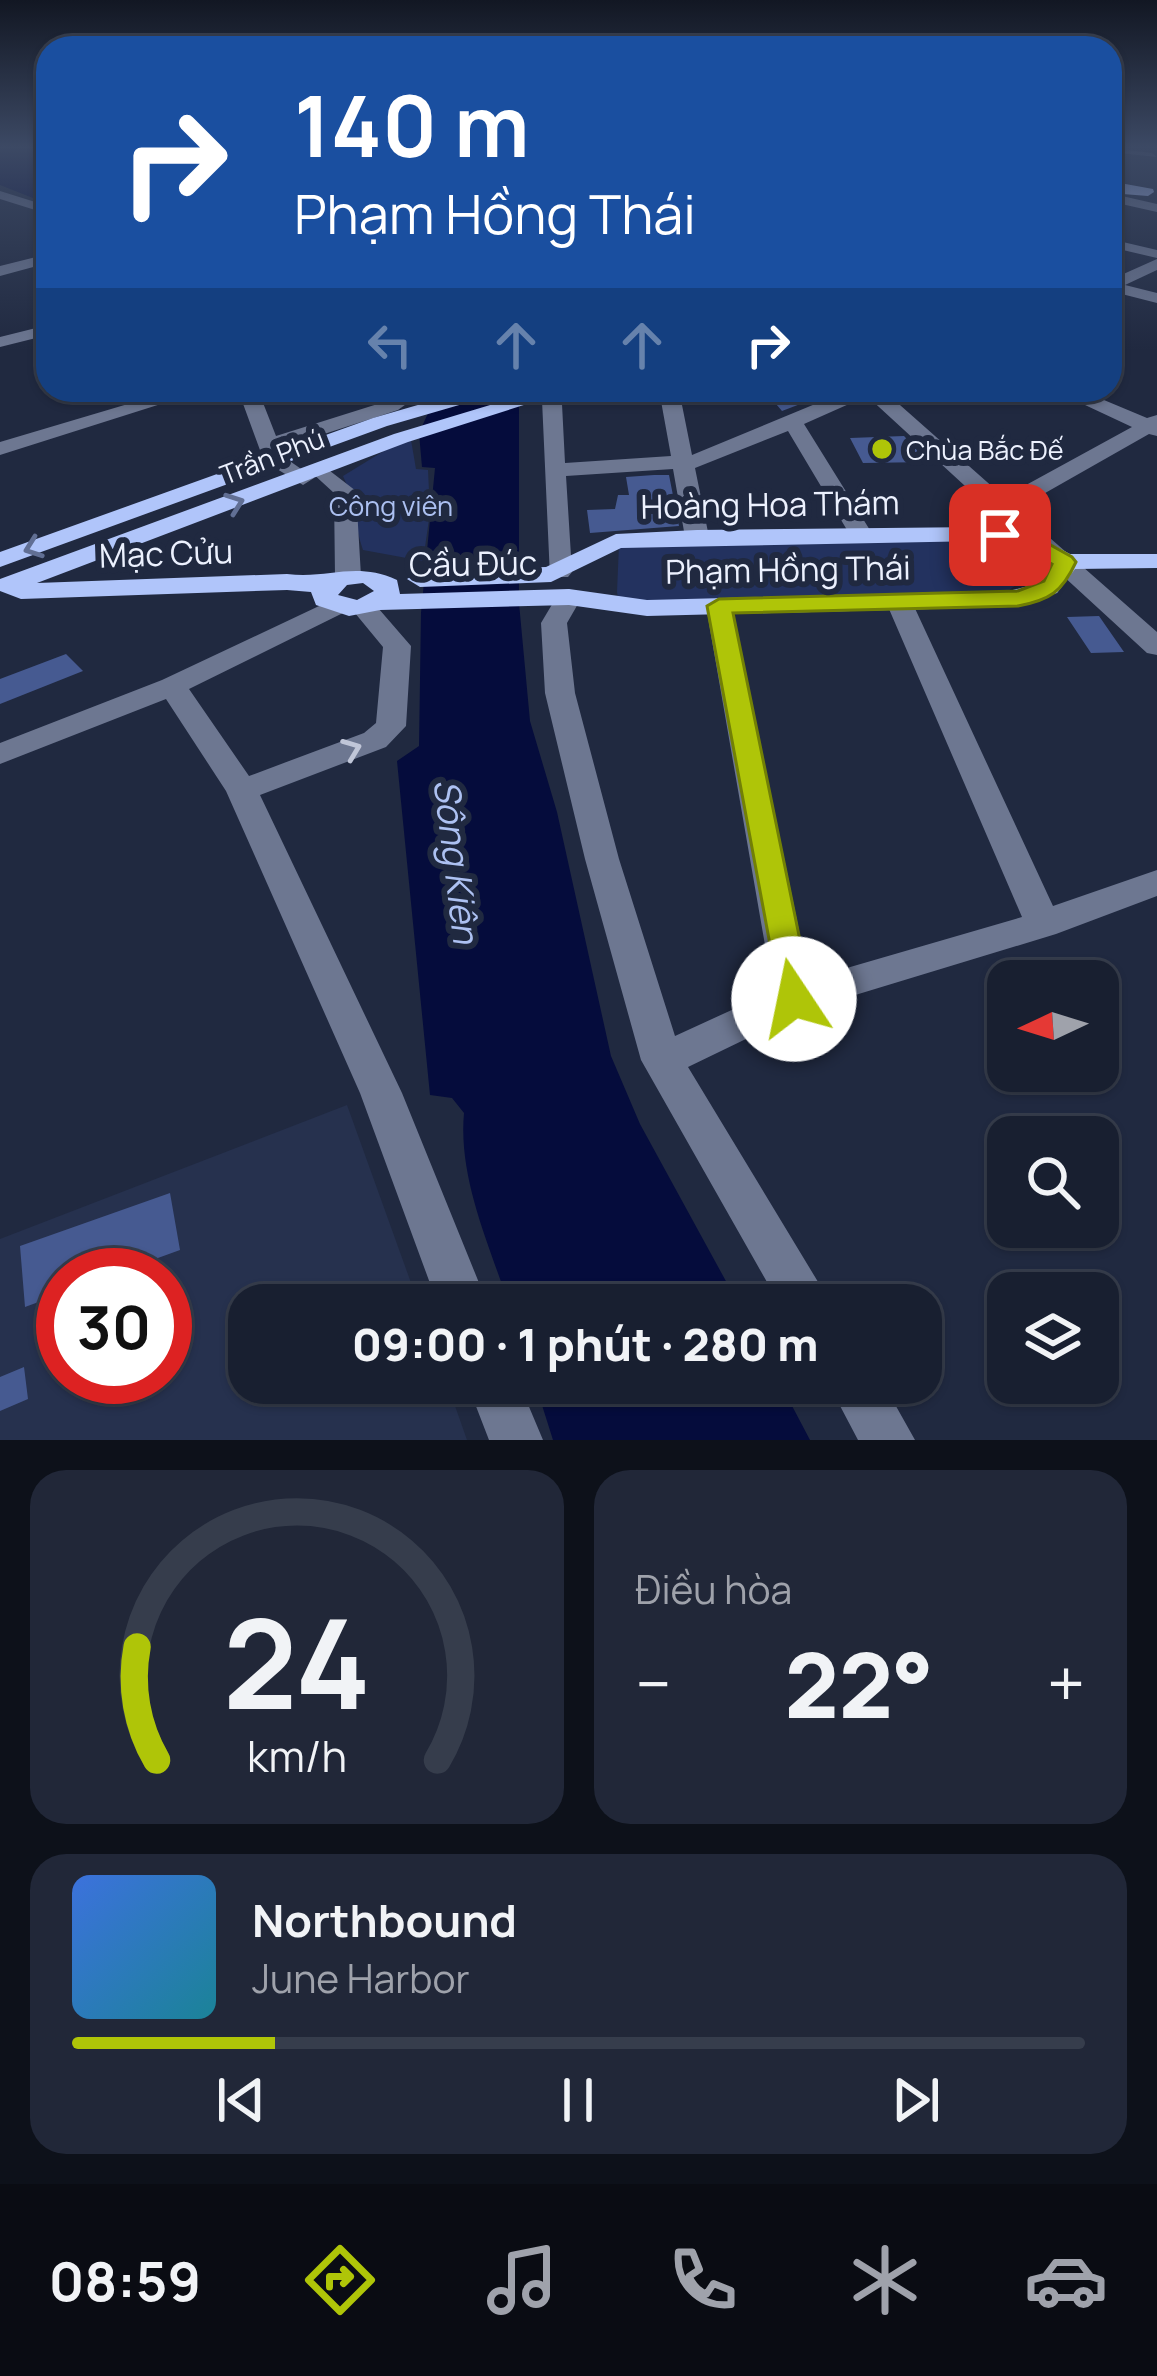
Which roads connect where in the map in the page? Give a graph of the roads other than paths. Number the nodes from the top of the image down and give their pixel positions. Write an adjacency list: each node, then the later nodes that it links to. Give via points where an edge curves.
1 (1122, 246): 2 (street)
2 (1157, 254)
3 (36, 262): 5 (street)
4 (1157, 264): 6 (street)
5 (0, 271)
6 (1122, 280)
7 (1122, 289): 8 (street)
8 (1157, 298)
9 (36, 333): 10 (street)
10 (0, 342)
11 (155, 402): 23 (street)
12 (253, 402): 24 (street)
13 (394, 402): 24 (street)
14 (448, 402): 24 (main road, Trần Phú)
15 (521, 402): 27 (main road, Trần Phú)
16 (552, 402): 26 (street)
17 (671, 402): 25 (street)
18 (838, 402): 21 (street)
19 (883, 402): 28 (street)
20 (1093, 402): 22 (street)
21 (792, 420): 25 (street); 29 (street)
22 (1154, 426): 28 (street)
23 (0, 449)
24 (273, 453): 27 (street); 34 (main road, Trần Phú, one-way to 34)
25 (682, 464): 26 (street); 30 (street)
26 (554, 470): 35 (street)
27 (312, 474): 34 (main road, Trần Phú, one-way to 27); 36 (street, via 345,490)
28 (1005, 506): 33 (street)
29 (862, 535): 30 (main road, Hoàng Hoa Thám); 33 (main road, Hoàng Hoa Thám, via 1000,535)
30 (697, 537): 31 (main road, Hoàng Hoa Thám, via 616,541)
31 (588, 556): 35 (main road); 35 (main road, Hoàng Hoa Thám)
32 (1157, 560): 33 (main road)
33 (1064, 562): 37 (main road, Phạm Hồng Thái, via 1039,595); 39 (street)
34 (3, 582): 36 (main road, Mạc Cửu, via 287,582)
35 (567, 586): 36 (main road, Cầu Đúc); 38 (main road, Phạm Hồng Thái, via 630,608); 46 (street, via 554,623 568,732)
36 (370, 592): 40 (street); 42 (street, one-way to 36, via 375,740 391,726 397,646)
37 (899, 602): 38 (main road, Phạm Hồng Thái); 44 (street)
38 (719, 606): 45 (street)
39 (1157, 647)
40 (172, 686): 41 (street); 42 (street)
41 (0, 754)
42 (242, 790): 47 (street, via 381,1093)
43 (1157, 883): 44 (street)
44 (1043, 924): 45 (street)
45 (794, 999): 46 (street)
46 (662, 1060): 48 (street)
47 (455, 1284)
48 (795, 1284)
49 (501, 1404): 51 (street)
50 (867, 1404): 52 (street)
51 (516, 1440)
52 (888, 1440)

